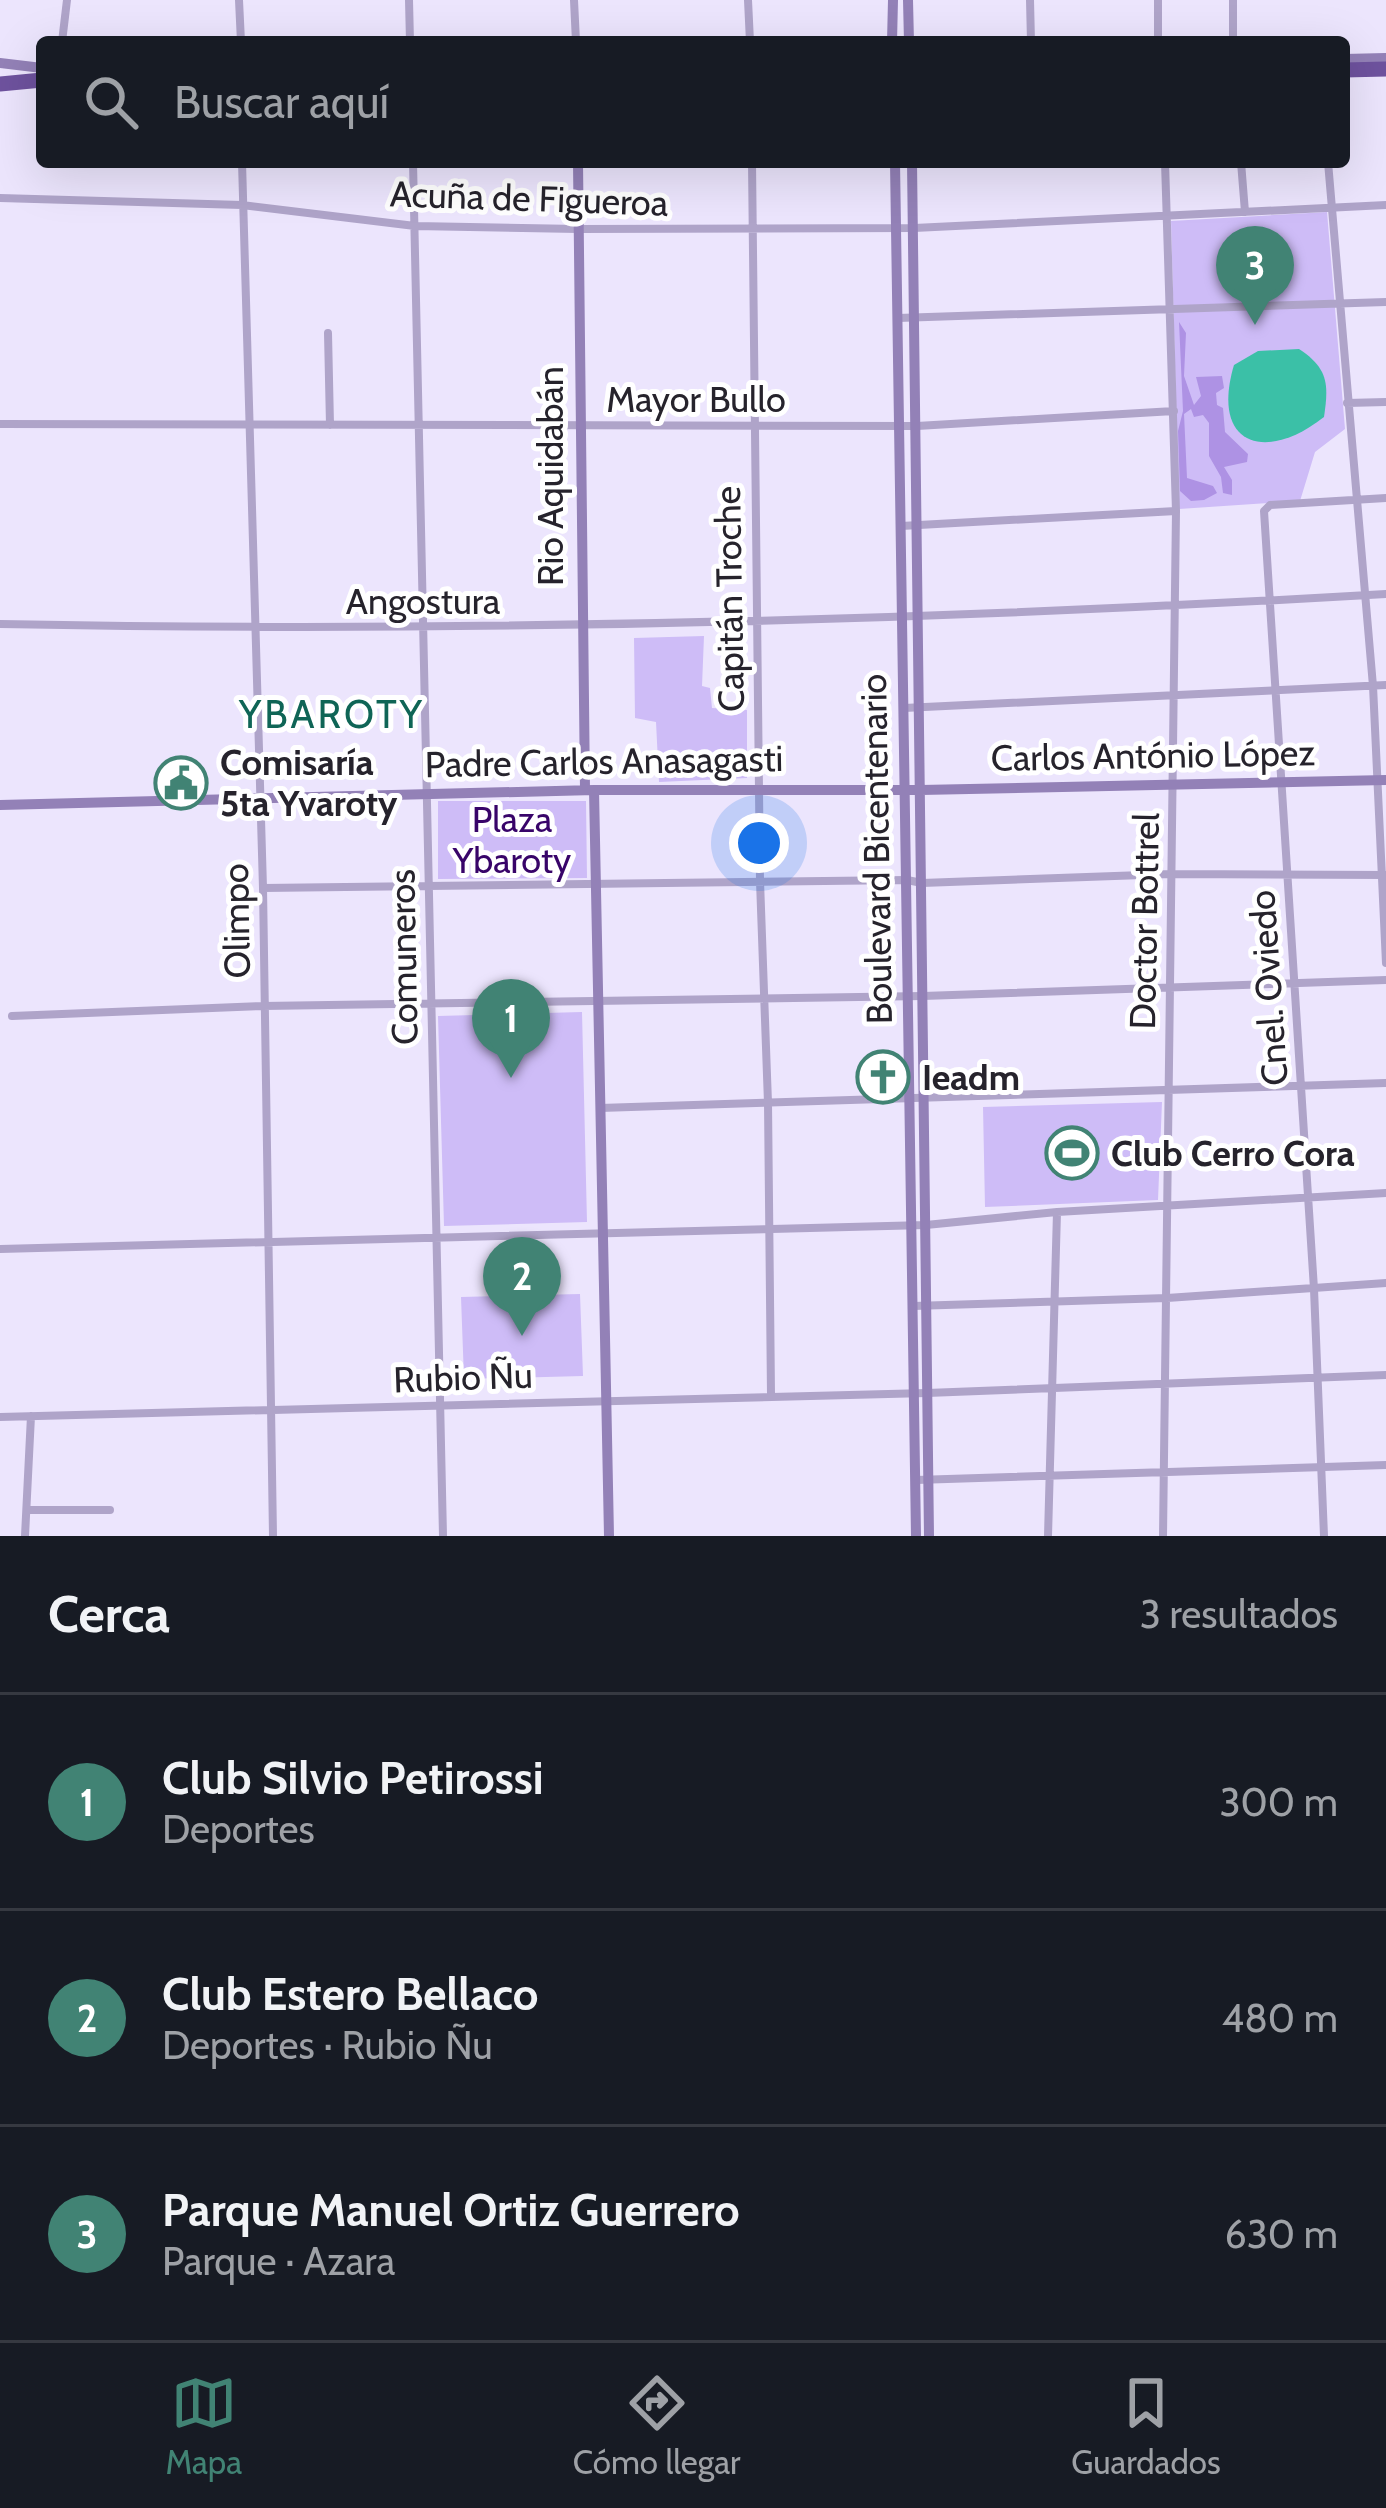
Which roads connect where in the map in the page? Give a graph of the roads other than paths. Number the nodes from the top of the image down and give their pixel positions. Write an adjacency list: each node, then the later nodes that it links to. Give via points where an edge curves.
1 (67, 0): 11 (street)
2 (239, 0): 12 (street)
3 (409, 0): 13 (street)
4 (574, 0): 14 (street)
5 (748, 0): 15 (street)
6 (893, 0): 16 (main road)
7 (908, 0): 17 (main road)
8 (1030, 0): 18 (street)
9 (1158, 0): 19 (street)
10 (1233, 0): 20 (street)
11 (63, 36)
12 (241, 36)
13 (410, 36)
14 (575, 36)
15 (750, 36)
16 (892, 36)
17 (909, 36)
18 (1031, 36)
19 (1158, 36)
20 (1233, 36)
21 (1386, 58): 22 (main road)
22 (1350, 59)
23 (0, 63): 24 (main road)
24 (36, 67)
25 (1386, 69): 26 (highway)
26 (1350, 70)
27 (36, 81): 28 (highway)
28 (0, 84)
29 (242, 168): 39 (street, Olimpo)
30 (413, 168): 44 (street, Comuneros)
31 (578, 168): 47 (main road, Rio Aquidabán)
32 (752, 168): 48 (street, Capitán Troche)
33 (895, 168): 45 (main road, Boulevard Bicentenario)
34 (912, 168): 46 (main road, Boulevard Bicentenario)
35 (1165, 168): 43 (street, Doctor Bottrel)
36 (1241, 168): 42 (street)
37 (1328, 168): 41 (street)
38 (0, 198): 39 (street, Acuña de Figueroa)
39 (242, 205): 44 (street, Acuña de Figueroa); 64 (street, Olimpo)
40 (1386, 205): 41 (street, Acuña de Figueroa)
41 (1330, 208): 42 (street, Acuña de Figueroa); 50 (street)
42 (1245, 212): 43 (street, Acuña de Figueroa)
43 (1168, 216): 46 (street, Acuña de Figueroa); 51 (street, Doctor Bottrel)
44 (415, 226): 47 (street, Acuña de Figueroa); 58 (street, Comuneros)
45 (897, 227): 46 (street, Acuña de Figueroa); 48 (street, Acuña de Figueroa); 53 (main road, Boulevard Bicentenario)
46 (914, 228): 52 (main road, Boulevard Bicentenario)
47 (578, 229): 48 (street, Acuña de Figueroa); 61 (main road, Rio Aquidabán)
48 (752, 229): 65 (street, Capitán Troche)
49 (1386, 302): 50 (street)
50 (1338, 303): 51 (street); 56 (street)
51 (1170, 310): 52 (street); 57 (street, Doctor Bottrel)
52 (915, 316): 53 (street); 63 (main road, Boulevard Bicentenario)
53 (898, 318): 62 (main road, Boulevard Bicentenario)
54 (328, 333): 60 (street)
55 (1386, 402): 56 (street)
56 (1347, 403): 67 (street)
57 (1174, 411): 63 (street, Mayor Bullo); 68 (street, Doctor Bottrel)
58 (418, 423): 60 (street, Mayor Bullo); 61 (street, Mayor Bullo); 80 (street, Comuneros)
59 (0, 424): 64 (street, Mayor Bullo)
60 (330, 425): 64 (street, Mayor Bullo)
61 (581, 425): 65 (street, Mayor Bullo); 79 (main road, Rio Aquidabán)
62 (900, 425): 63 (street, Mayor Bullo); 65 (street, Mayor Bullo); 69 (main road, Boulevard Bicentenario)
63 (916, 426): 70 (main road, Boulevard Bicentenario)
64 (248, 427): 81 (street, Olimpo)
65 (754, 427): 78 (street, Capitán Troche)
66 (1386, 498): 67 (street)
67 (1357, 500): 72 (street); 73 (street, Cnel. Oviedo, via 1265,508)
68 (1176, 511): 70 (street); 74 (street, Doctor Bottrel)
69 (901, 526): 70 (street); 75 (main road, Boulevard Bicentenario)
70 (918, 526): 76 (main road, Boulevard Bicentenario)
71 (1386, 594): 72 (street, Angostura)
72 (1365, 595): 73 (street, Angostura); 83 (street)
73 (1271, 601): 74 (street, Angostura); 84 (street, Cnel. Oviedo)
74 (1174, 605): 76 (street, Angostura); 85 (street, Doctor Bottrel)
75 (903, 619): 76 (street, Angostura); 78 (street, Angostura); 87 (main road, Boulevard Bicentenario)
76 (919, 619): 86 (main road, Boulevard Bicentenario)
77 (0, 624): 81 (street, Angostura)
78 (757, 624): 79 (street, Angostura); 92 (street, Capitán Troche)
79 (580, 627): 80 (street, Angostura); 93 (main road, Rio Aquidabán)
80 (422, 628): 81 (street, Angostura); 95 (street, Comuneros)
81 (254, 629): 96 (street, Olimpo)
82 (1386, 685): 83 (street)
83 (1373, 686): 84 (street); 88 (street)
84 (1277, 690): 85 (street); 89 (street, Cnel. Oviedo)
85 (1173, 695): 86 (street); 90 (street, Doctor Bottrel)
86 (920, 707): 87 (street); 94 (main road, Boulevard Bicentenario)
87 (904, 708): 91 (main road, Boulevard Bicentenario)
88 (1382, 780): 89 (main road, Carlos António López); 100 (street)
89 (1283, 782): 90 (main road, Carlos António López); 99 (street, Cnel. Oviedo)
90 (1172, 784): 94 (main road, Carlos António López); 98 (street, Doctor Bottrel)
91 (905, 788): 92 (main road, Padre Carlos Anasagasti); 94 (main road, Padre Carlos Anasagasti); 101 (main road, Boulevard Bicentenario)
92 (759, 789): 93 (main road, Padre Carlos Anasagasti); 102 (street, Capitán Troche)
93 (589, 790): 95 (main road, Padre Carlos Anasagasti); 103 (main road, Rio Aquidabán)
94 (921, 790): 104 (main road, Boulevard Bicentenario)
95 (428, 794): 96 (main road, Padre Carlos Anasagasti); 105 (street, Comuneros)
96 (260, 799): 97 (main road, Padre Carlos Anasagasti); 106 (street, Olimpo)
97 (0, 805)
98 (1171, 874): 99 (street); 104 (street); 110 (street, Doctor Bottrel)
99 (1288, 876): 100 (street); 109 (street, Cnel. Oviedo)
100 (1384, 876): 107 (street)
101 (907, 880): 102 (street); 104 (street); 111 (main road, Boulevard Bicentenario)
102 (760, 881): 103 (street); 113 (street, Capitán Troche)
103 (594, 883): 105 (street); 114 (main road, Rio Aquidabán)
104 (922, 883): 112 (main road, Boulevard Bicentenario)
105 (429, 885): 106 (street); 115 (street, Comuneros)
106 (263, 888): 116 (street, Olimpo)
107 (1386, 963)
108 (1386, 980): 109 (street)
109 (1295, 982): 110 (street); 119 (street, Cnel. Oviedo)
110 (1170, 987): 112 (street); 120 (street, Doctor Bottrel)
111 (908, 995): 112 (street); 113 (street); 122 (main road, Boulevard Bicentenario)
112 (923, 996): 121 (main road, Boulevard Bicentenario)
113 (764, 997): 114 (street); 123 (street, Capitán Troche)
114 (595, 1001): 115 (street); 124 (main road, Rio Aquidabán)
115 (430, 1003): 116 (street); 133 (street, Comuneros)
116 (263, 1006): 117 (street); 134 (street, Olimpo)
117 (12, 1016)
118 (1386, 1083): 119 (street)
119 (1301, 1086): 120 (street); 126 (street, Cnel. Oviedo)
120 (1168, 1089): 121 (street); 127 (street, Doctor Bottrel)
121 (924, 1098): 122 (street); 130 (main road, Boulevard Bicentenario)
122 (910, 1100): 123 (street); 129 (main road, Boulevard Bicentenario)
123 (768, 1103): 124 (street); 131 (street, Capitán Troche)
124 (598, 1108): 132 (main road, Rio Aquidabán)
125 (1386, 1193): 126 (street)
126 (1308, 1197): 127 (street); 137 (street, Cnel. Oviedo)
127 (1167, 1206): 128 (street); 138 (street, Doctor Bottrel)
128 (1057, 1213): 130 (street); 139 (street)
129 (912, 1222): 130 (street); 131 (street); 140 (main road, Boulevard Bicentenario)
130 (926, 1225): 140 (main road, Boulevard Bicentenario)
131 (770, 1226): 132 (street); 146 (street, Capitán Troche)
132 (602, 1232): 133 (street); 147 (main road, Rio Aquidabán)
133 (437, 1237): 134 (street); 148 (street, Comuneros)
134 (266, 1240): 135 (street); 149 (street, Olimpo)
135 (0, 1249)
136 (1386, 1283): 137 (street)
137 (1314, 1289): 138 (street); 142 (street, Cnel. Oviedo)
138 (1167, 1298): 139 (street); 143 (street, Doctor Bottrel)
139 (1054, 1299): 140 (street); 144 (street)
140 (920, 1306): 145 (main road, Boulevard Bicentenario)
141 (1386, 1375): 142 (street, Rubio Ñu)
142 (1318, 1376): 143 (street, Rubio Ñu); 153 (street, Cnel. Oviedo)
143 (1165, 1383): 144 (street, Rubio Ñu); 154 (street, Doctor Bottrel)
144 (1052, 1386): 145 (street, Rubio Ñu); 155 (street)
145 (921, 1393): 146 (street, Rubio Ñu); 156 (main road, Boulevard Bicentenario)
146 (771, 1395): 147 (street, Rubio Ñu)
147 (607, 1400): 148 (street, Rubio Ñu); 162 (main road, Rio Aquidabán)
148 (441, 1405): 149 (street, Rubio Ñu); 161 (street, Comuneros)
149 (270, 1411): 150 (street, Rubio Ñu); 160 (street, Olimpo)
150 (31, 1416): 151 (street, Rubio Ñu); 157 (street)
151 (0, 1417)
152 (1386, 1465): 153 (street)
153 (1322, 1467): 154 (street); 167 (street, Cnel. Oviedo)
154 (1163, 1472): 155 (street); 166 (street, Doctor Bottrel)
155 (1049, 1477): 156 (street); 165 (street)
156 (922, 1480): 163 (main road, Boulevard Bicentenario); 164 (main road, Boulevard Bicentenario)
157 (27, 1510): 158 (street); 159 (street)
158 (110, 1510)
159 (25, 1536)
160 (272, 1536)
161 (442, 1536)
162 (609, 1536)
163 (916, 1536)
164 (929, 1536)
165 (1048, 1536)
166 (1162, 1536)
167 (1324, 1536)

